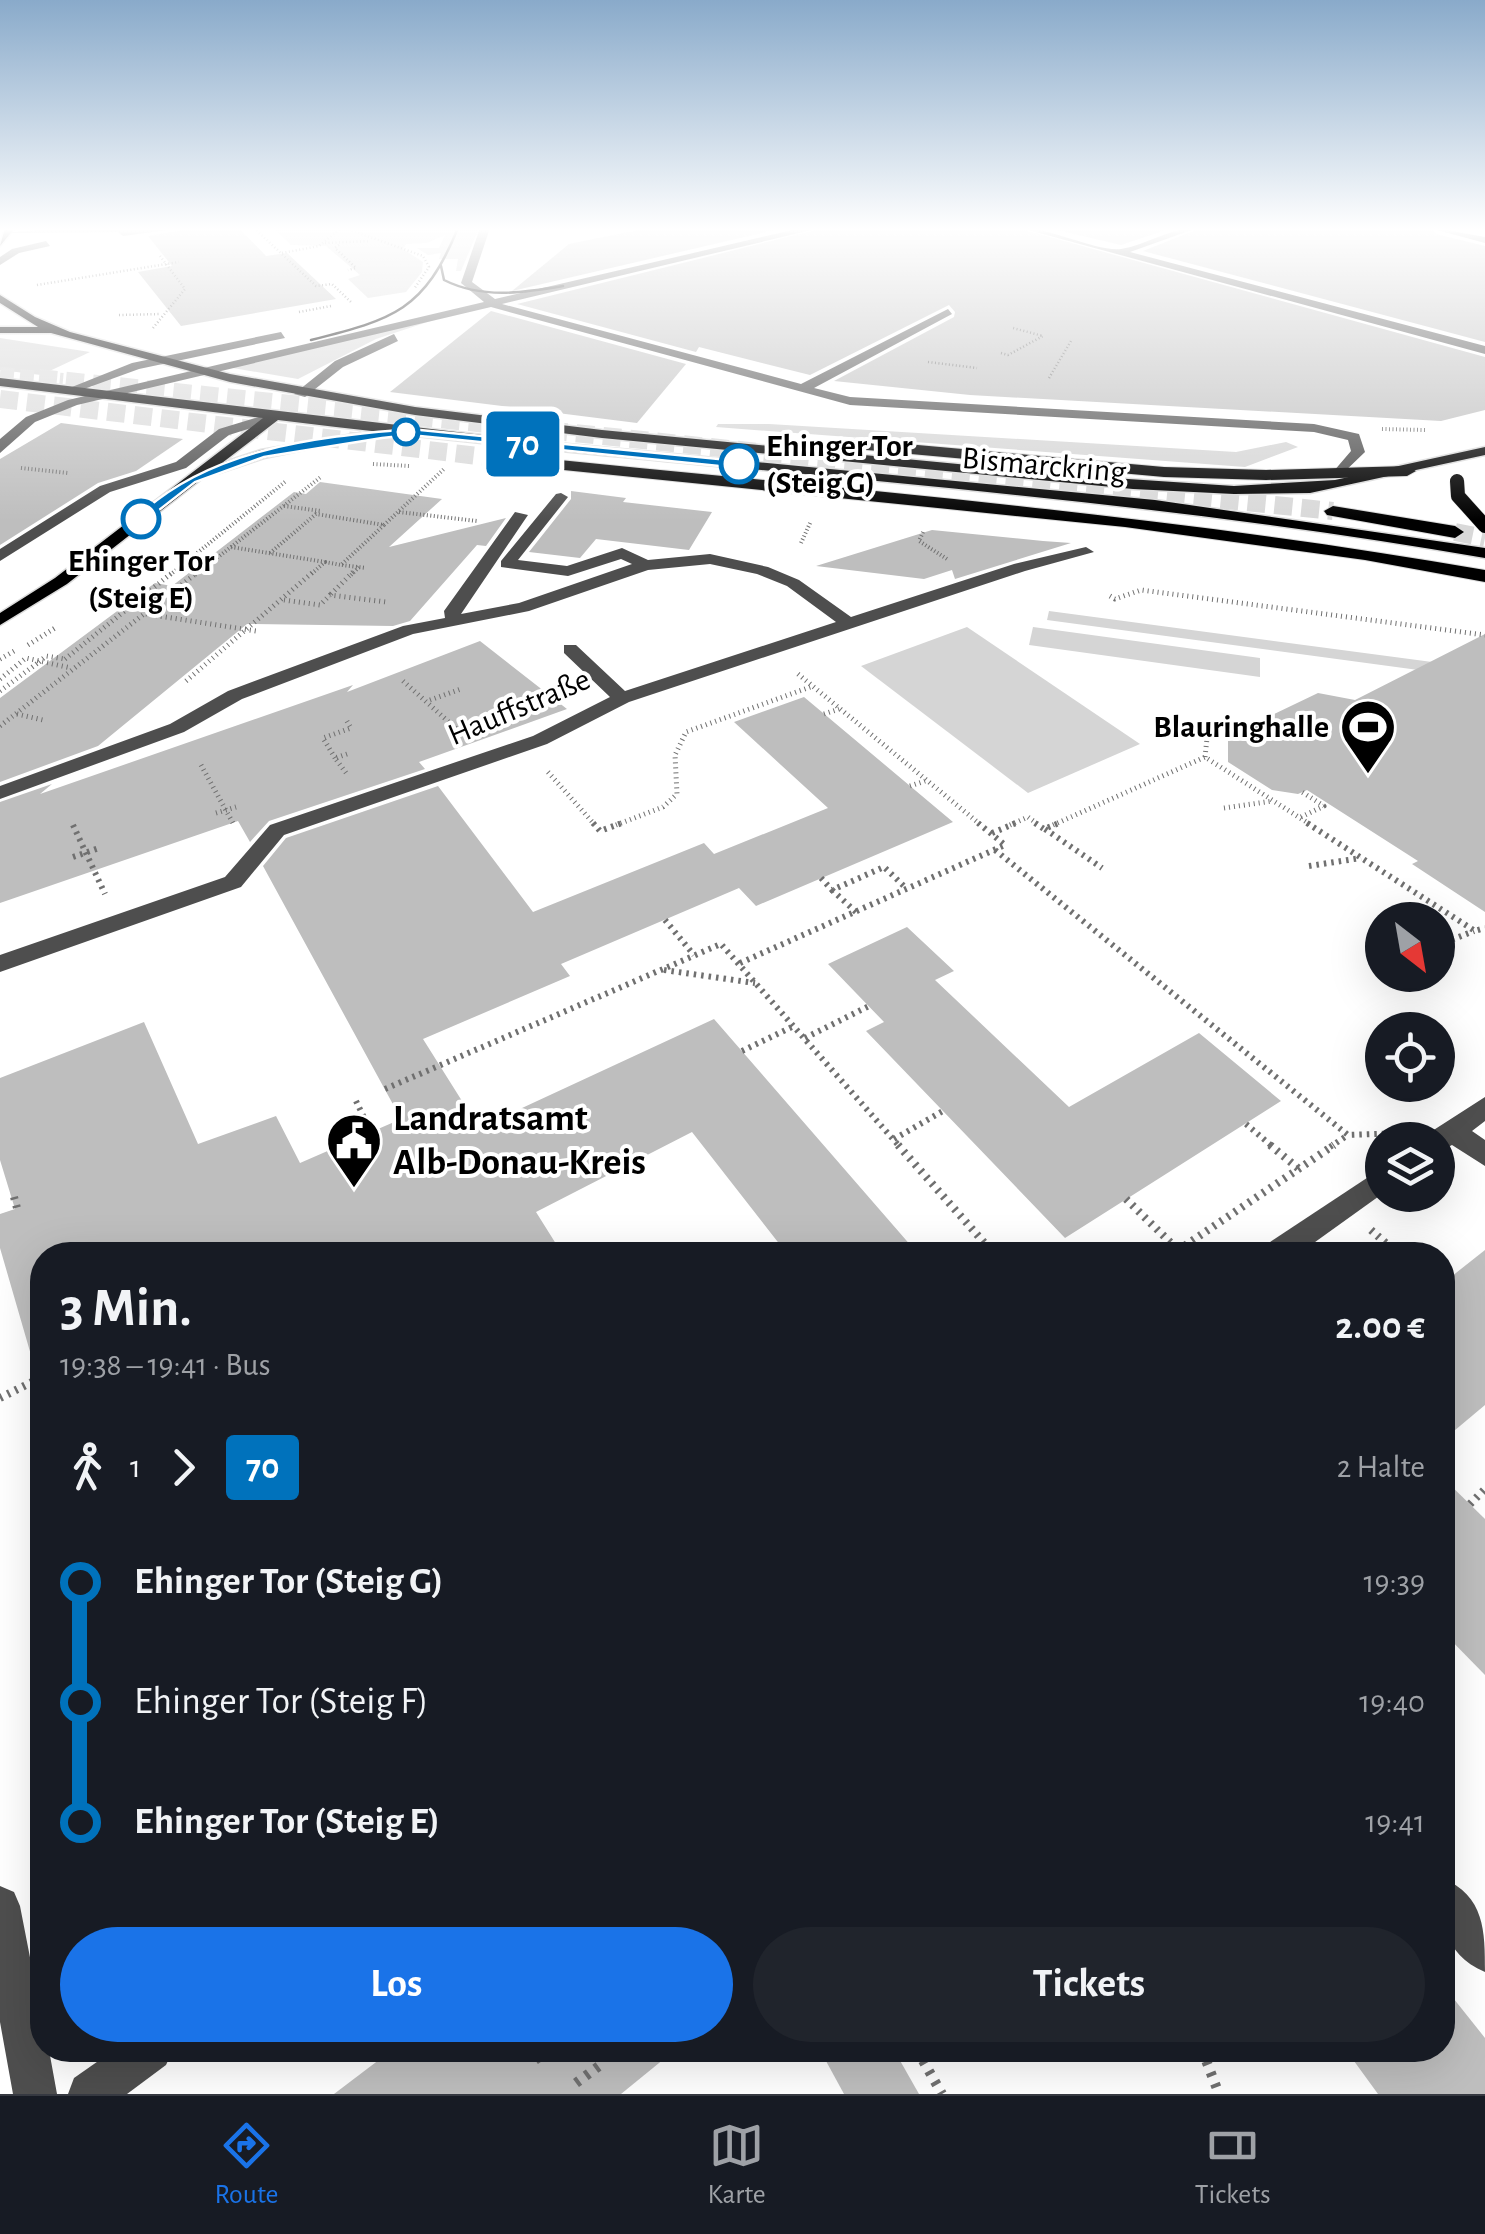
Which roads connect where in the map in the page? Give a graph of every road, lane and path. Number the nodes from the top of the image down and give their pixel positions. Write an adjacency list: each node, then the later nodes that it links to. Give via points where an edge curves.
1 (44, 326): 10 (main road)
2 (151, 326): 12 (path)
3 (382, 326): 19 (street)
4 (423, 326): 25 (street, via 339,364)
5 (575, 326): 22 (street)
6 (922, 326): 22 (street)
7 (1395, 326): 14 (street)
8 (1013, 328): 15 (path, via 1044,336)
9 (0, 330): 10 (main road)
10 (57, 332): 16 (main road, Bismarckring)
11 (289, 334): 16 (street)
12 (140, 336)
13 (1071, 341): 20 (path)
14 (1485, 350)
15 (1001, 353)
16 (160, 361): 19 (main road, Bismarckring); 23 (street)
17 (928, 362): 18 (path)
18 (977, 368)
19 (193, 370): 24 (street); 25 (main road, Bismarckring)
20 (1049, 378)
21 (0, 382): 23 (main road, Bismarckring)
22 (800, 390): 35 (street, via 850,402 1314,428 1354,437 1358,452)
23 (70, 391): 24 (main road, Bismarckring); 27 (street)
24 (93, 394): 26 (main road, Bismarckring); 27 (street); 30 (street, via 18,428)
25 (300, 394): 26 (main road); 34 (main road, Bismarckring, via 650,438 1171,487 1285,490)
26 (272, 417): 28 (main road, Bismarckring); 36 (main road); 55 (street, via 224,432 180,466 105,489)
27 (4, 424)
28 (410, 432): 36 (main road, via 289,448); 54 (main road, Bismarckring, via 1162,504)
29 (851, 444): 35 (highway, via 1181,473)
30 (0, 449)
31 (1482, 451): 34 (main road, Bismarckring); 48 (main road, bridge, via 1457,480 1458,496)
32 (520, 461): 60 (highway, via 1178,528)
33 (372, 464): 44 (path, via 445,468)
34 (1407, 471): 35 (highway)
35 (1340, 472)
36 (192, 480): 66 (main road)
37 (307, 488): 40 (path)
38 (274, 494): 79 (path, bridge, via 65,659 46,656)
39 (561, 497): 59 (street, via 507,564 568,571 618,550)
40 (284, 506): 43 (path, via 322,511); 51 (path)
41 (816, 511): 50 (path)
42 (1332, 511): 49 (highway)
43 (316, 514): 47 (path); 53 (path)
44 (401, 514): 45 (path); 47 (path)
45 (516, 520): 65 (street)
46 (928, 522): 56 (path, via 919,541)
47 (384, 526): 58 (path)
48 (1485, 526)
49 (1455, 532)
50 (801, 543)
51 (230, 547): 53 (path); 64 (path)
52 (1086, 552): 67 (street, Hauffstraße, via 1020,567)
53 (268, 554): 57 (path)
54 (1485, 554)
55 (0, 556)
56 (949, 560)
57 (325, 562): 58 (path); 63 (path)
58 (341, 564): 61 (path, via 362,568)
59 (646, 564): 65 (street, via 522,607); 67 (street, via 734,563 778,576)
60 (1485, 576)
61 (330, 595): 63 (path, via 320,606); 65 (path)
62 (1110, 596): 70 (path, via 1141,590)
63 (282, 600): 68 (path)
64 (144, 614): 68 (path); 73 (path)
65 (453, 616): 97 (street, via 236,695 177,728)
66 (0, 620)
67 (851, 625): 72 (street, Hauffstraße)
68 (246, 630): 69 (path); 75 (path)
69 (256, 631)
70 (1485, 636)
71 (570, 649): 80 (street)
72 (771, 651): 77 (path); 80 (street, Hauffstraße)
73 (72, 668): 74 (path, via 26,658); 83 (path)
74 (0, 678)
75 (185, 681)
76 (403, 682): 81 (path)
77 (812, 686): 82 (path); 89 (path, via 686,732 675,755 677,794 663,807 600,831)
78 (461, 689): 81 (path)
79 (0, 691)
80 (622, 698): 89 (street, Hauffstraße)
81 (428, 700): 92 (path)
82 (839, 709): 84 (path); 94 (path)
83 (16, 714): 86 (path); 87 (path)
84 (824, 714)
85 (345, 718): 91 (path, via 351,728 323,738)
86 (44, 720)
87 (0, 726)
88 (1208, 729): 90 (path)
89 (523, 746): 92 (street, Hauffstraße)
90 (1205, 756): 98 (path); 105 (path)
91 (336, 758)
92 (483, 760): 119 (street, Hauffstraße, via 278,830 233,882)
93 (201, 765): 101 (path)
94 (926, 780): 95 (path); 106 (path)
95 (910, 786)
96 (1302, 792): 103 (path, via 1324,806)
97 (0, 793)
98 (1274, 801): 100 (path); 103 (path)
99 (236, 807): 101 (path)
100 (1224, 808)
101 (226, 810): 102 (path)
102 (216, 813)
103 (1300, 818): 111 (path)
104 (73, 824): 109 (path)
105 (1044, 829): 106 (path, via 1028,817); 113 (path)
106 (992, 834): 108 (path, via 1005,844)
107 (99, 848): 109 (path)
108 (995, 850): 115 (path); 139 (path)
109 (86, 852): 110 (path); 119 (path)
110 (73, 857)
111 (1362, 858): 112 (path); 121 (path)
112 (1310, 866)
113 (1102, 868)
114 (821, 878): 116 (path)
115 (908, 889): 116 (path, via 884,867); 117 (path)
116 (832, 890): 117 (path)
117 (856, 912): 124 (path)
118 (665, 920): 123 (path)
119 (118, 922): 125 (street, Hauffstraße)
120 (1485, 928): 121 (path)
121 (1475, 931): 122 (path)
122 (1455, 939)
123 (694, 955): 124 (path, via 721,944); 126 (path)
124 (740, 963): 127 (path)
125 (0, 964)
126 (660, 970): 127 (path); 132 (path)
127 (756, 983): 129 (path)
128 (869, 1006): 130 (path)
129 (794, 1026): 130 (path); 131 (path)
130 (805, 1038): 141 (path)
131 (742, 1051)
132 (385, 1089)
133 (356, 1101): 138 (path)
134 (1485, 1107): 137 (street)
135 (943, 1112): 141 (path)
136 (1246, 1124): 144 (path)
137 (1455, 1129)
138 (371, 1132)
139 (1348, 1135): 140 (path); 144 (path)
140 (1365, 1135)
141 (894, 1139): 149 (path)
142 (1455, 1141): 143 (street)
143 (1485, 1155)
144 (1300, 1169): 151 (path)
145 (1365, 1192): 152 (street)
146 (14, 1198): 148 (path)
147 (1126, 1199): 150 (path)
148 (18, 1208)
149 (984, 1242)
150 (1166, 1242)
151 (1190, 1242)
152 (1293, 1242)
153 (30, 1383): 154 (path)
154 (0, 1398)
155 (1485, 1490): 156 (path)
156 (1470, 1504)
157 (0, 1906): 165 (street)
158 (1455, 1914): 159 (street)
159 (1485, 1951)
160 (135, 2062): 166 (street)
161 (924, 2062): 167 (path)
162 (1207, 2062): 168 (path)
163 (599, 2066): 164 (path)
164 (576, 2083)
165 (34, 2094)
166 (90, 2094)
167 (942, 2094)
168 (1219, 2094)

